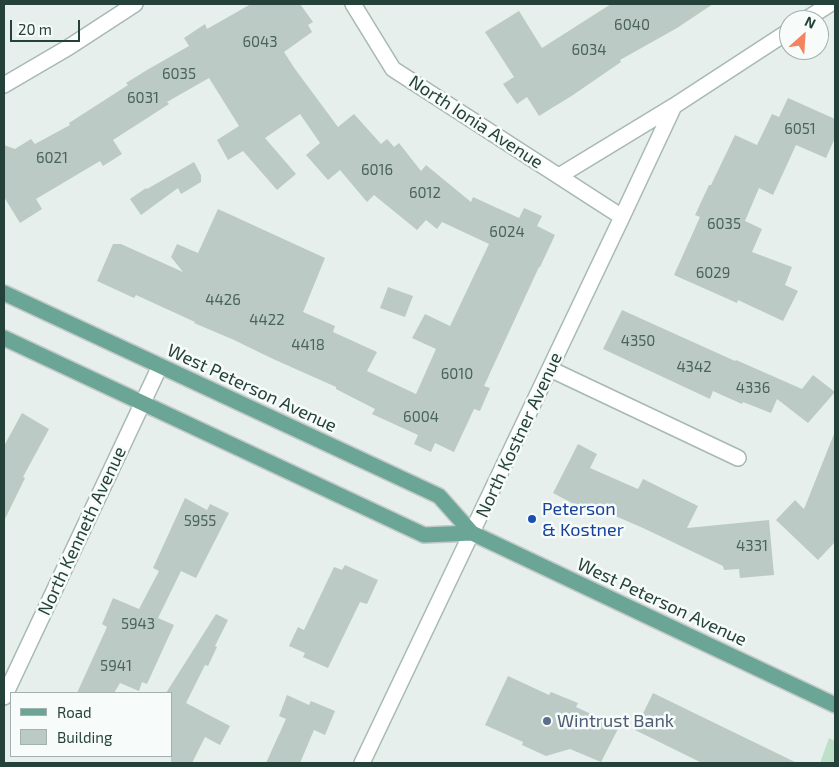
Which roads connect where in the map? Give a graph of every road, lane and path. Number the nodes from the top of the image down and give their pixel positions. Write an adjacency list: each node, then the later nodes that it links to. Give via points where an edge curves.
1 (135, 4): 4 (street)
2 (353, 4): 6 (street, North Ionia Avenue, via 394,69)
3 (779, 38): 5 (street)
4 (4, 85)
5 (674, 106): 6 (street); 7 (street, North Kostner Avenue)
6 (559, 176): 7 (street, North Ionia Avenue)
7 (622, 217): 11 (street, North Kostner Avenue)
8 (4, 293): 10 (main road, West Peterson Avenue)
9 (4, 338): 12 (main road, West Peterson Avenue)
10 (160, 366): 12 (street, North Kenneth Avenue); 14 (main road, West Peterson Avenue, via 439,496)
11 (550, 369): 13 (street); 14 (street, North Kostner Avenue)
12 (142, 403): 14 (main road, West Peterson Avenue, via 424,535); 15 (street, North Kenneth Avenue)
13 (738, 458)
14 (472, 533): 16 (main road, West Peterson Avenue); 17 (street, North Kostner Avenue)
15 (4, 697)
16 (835, 705)
17 (362, 763)

